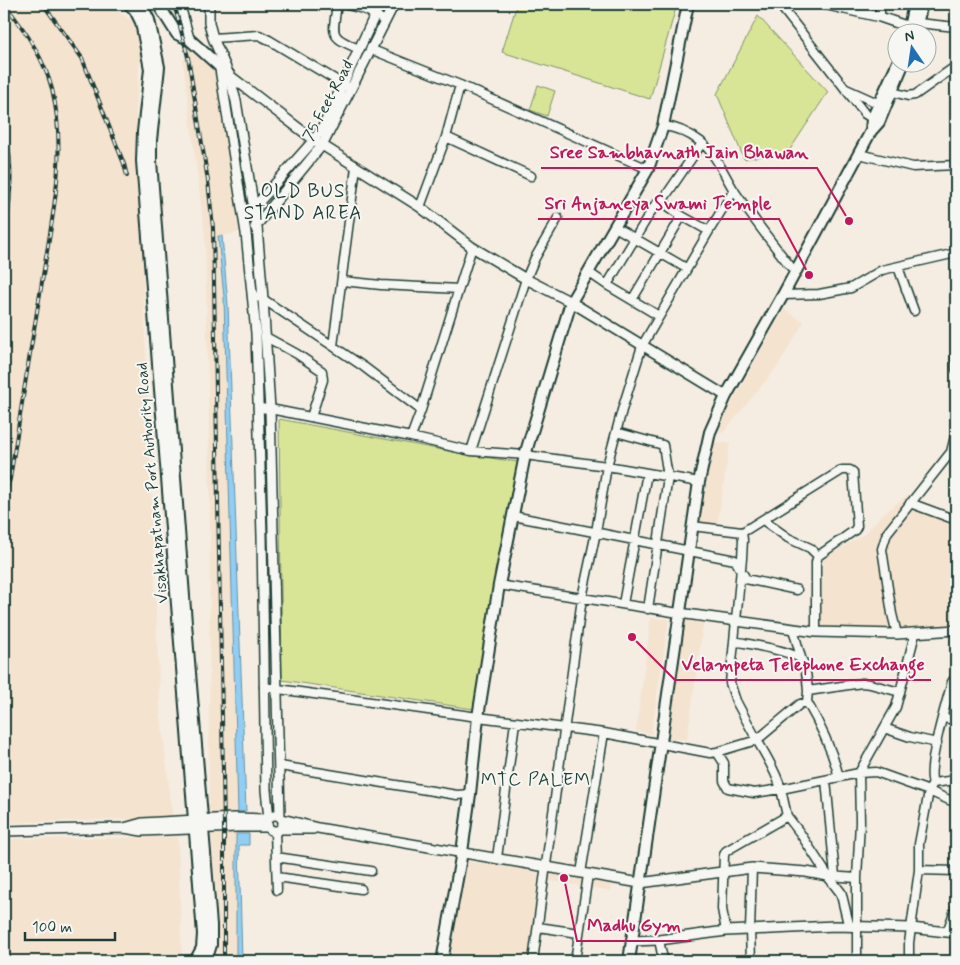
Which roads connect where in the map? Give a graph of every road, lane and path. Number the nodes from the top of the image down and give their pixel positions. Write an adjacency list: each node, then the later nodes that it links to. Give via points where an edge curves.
1 (129, 4): 151 (main road, Visakhapatnam Port Authority Road, via 141,22 150,69 142,161 181,667)
2 (141, 4): 151 (main road, Visakhapatnam Port Authority Road, via 149,20 159,67 151,161)
3 (158, 4): 25 (main road, via 177,34)
4 (180, 4): 25 (street)
5 (209, 4): 24 (street)
6 (337, 4): 26 (street, via 336,37)
7 (343, 4): 16 (street)
8 (380, 4): 16 (street, 75 Feet Road)
9 (394, 4): 18 (street, 75 Feet Road)
10 (688, 4): 38 (main road)
11 (779, 4): 34 (street)
12 (823, 4): 17 (street)
13 (880, 4): 17 (street)
14 (914, 4): 20 (main road)
15 (922, 4): 21 (main road)
16 (375, 14): 18 (street); 26 (street, 75 Feet Road)
17 (880, 17): 19 (street)
18 (385, 22): 27 (street, 75 Feet Road)
19 (893, 22)
20 (913, 22)
21 (915, 22)
22 (956, 27): 23 (street)
23 (938, 28)
24 (213, 38): 29 (street); 33 (street, via 258,35)
25 (190, 40): 29 (main road)
26 (359, 49): 33 (street, 75 Feet Road)
27 (370, 49): 32 (street); 33 (street, 75 Feet Road)
28 (956, 66): 35 (street, via 915,95)
29 (224, 68): 40 (street); 51 (street, via 236,101); 53 (street)
30 (895, 72): 36 (main road)
31 (900, 72): 35 (main road)
32 (460, 85): 39 (street); 46 (street)
33 (347, 87): 40 (street, 75 Feet Road); 42 (street, 75 Feet Road)
34 (844, 88): 36 (street); 37 (street, via 865,114)
35 (893, 92): 36 (main road)
36 (883, 105): 37 (main road)
37 (876, 121): 43 (main road)
38 (663, 126): 41 (street, via 674,127); 46 (main road)
39 (446, 137): 47 (street); 50 (street)
40 (314, 140): 42 (street); 51 (street, 75 Feet Road)
41 (702, 142): 48 (street, via 717,159); 49 (street)
42 (323, 144): 45 (street); 55 (street, 75 Feet Road)
43 (860, 154): 44 (street, via 913,167); 66 (main road)
44 (956, 165)
45 (356, 166): 50 (street); 68 (street)
46 (648, 169): 56 (main road)
47 (531, 176)
48 (734, 190): 57 (street); 66 (street)
49 (661, 201): 52 (street); 59 (street, via 655,205)
50 (420, 207): 60 (street)
51 (254, 209): 53 (street, 75 Feet Road); 55 (street)
52 (682, 216): 57 (street); 61 (street)
53 (243, 217): 58 (street)
54 (558, 218): 67 (street)
55 (256, 226): 58 (street, 75 Feet Road); 73 (street)
56 (616, 226): 59 (street); 65 (main road)
57 (709, 232): 64 (street)
58 (246, 234): 71 (street)
59 (635, 239): 61 (street); 69 (street)
60 (472, 247): 67 (street); 70 (street)
61 (660, 253): 64 (street); 74 (street)
62 (956, 253): 63 (street)
63 (898, 266): 72 (street, via 876,272 851,288 818,294); 76 (street)
64 (686, 268): 77 (street)
65 (588, 272): 69 (street); 75 (main road)
66 (795, 272): 72 (main road)
67 (526, 280): 75 (street); 91 (street)
68 (342, 281): 70 (street); 79 (street)
69 (607, 285): 74 (street)
70 (459, 289): 86 (street)
71 (252, 295): 73 (street); 84 (street)
72 (783, 295): 83 (main road)
73 (263, 299): 78 (street); 79 (street)
74 (632, 300): 77 (street)
75 (571, 302): 80 (street); 92 (main road)
76 (914, 311)
77 (659, 316): 80 (street)
78 (266, 337): 85 (street); 87 (street, via 322,371 323,380)
79 (333, 346): 86 (street)
80 (642, 346): 83 (street); 88 (street)
81 (956, 357): 82 (street)
82 (956, 369)
83 (726, 396): 96 (main road, via 710,432)
84 (258, 408): 85 (street); 124 (street)
85 (270, 408): 87 (street); 125 (street)
86 (421, 410): 90 (street)
87 (311, 417): 90 (street)
88 (616, 432): 93 (street); 95 (street, via 664,446)
89 (956, 432): 97 (street, via 951,452)
90 (411, 437): 91 (street)
91 (471, 451): 92 (street)
92 (524, 455): 93 (street); 98 (main road)
93 (607, 466): 94 (street); 102 (street)
94 (647, 473): 95 (street); 104 (street)
95 (668, 477): 96 (street); 105 (street)
96 (699, 482): 101 (main road)
97 (910, 503): 100 (street); 119 (street, via 887,533 882,549)
98 (512, 516): 102 (street); 109 (main road)
99 (763, 520): 103 (street); 107 (street); 107 (street, via 842,470 850,470 853,472 858,526)
100 (956, 520)
101 (692, 526): 103 (street); 106 (main road)
102 (596, 532): 104 (street); 111 (street)
103 (742, 532): 108 (street)
104 (635, 539): 105 (street); 112 (street)
105 (658, 544): 106 (street); 113 (street)
106 (689, 550): 108 (street, via 735,560); 114 (main road)
107 (818, 556): 118 (street)
108 (740, 569): 110 (street, via 746,579); 115 (street)
109 (499, 585): 111 (street); 129 (main road)
110 (797, 590)
111 (582, 598): 112 (street); 134 (street)
112 (623, 604): 113 (street)
113 (648, 609): 114 (street)
114 (679, 613): 115 (street); 137 (main road)
115 (736, 621): 116 (street); 121 (street)
116 (793, 629): 118 (street); 122 (street)
117 (956, 630): 120 (street)
118 (816, 632): 119 (street)
119 (898, 634): 120 (street)
120 (915, 634): 127 (street)
121 (734, 642): 122 (street, via 764,646); 136 (street, via 731,688)
122 (802, 660): 126 (street)
123 (956, 677): 130 (street)
124 (264, 687): 125 (street); 150 (street, via 266,790)
125 (278, 689): 129 (street); 140 (street)
126 (808, 691): 127 (street, via 862,683); 128 (street)
127 (900, 692): 133 (street)
128 (807, 702): 136 (street, via 800,704); 142 (street, via 825,734)
129 (478, 718): 132 (street); 147 (main road)
130 (943, 718): 131 (street); 138 (street)
131 (956, 720)
132 (515, 722): 134 (street); 155 (street)
133 (884, 728): 138 (street); 141 (street)
134 (565, 729): 135 (street); 156 (street)
135 (604, 733): 137 (street); 162 (street)
136 (757, 740): 139 (street); 146 (street, via 778,777)
137 (660, 743): 139 (street); 166 (main road)
138 (937, 743): 145 (street)
139 (717, 752): 146 (street, via 724,764 724,781 728,788 754,793)
140 (280, 766): 147 (street, via 456,795); 150 (street)
141 (859, 773): 142 (street); 145 (street, via 883,773); 165 (street)
142 (839, 777): 143 (street)
143 (826, 780): 146 (street); 164 (street)
144 (956, 780): 145 (street)
145 (931, 787): 148 (street); 158 (street, via 919,844)
146 (781, 789): 149 (street)
147 (470, 794): 153 (main road)
148 (956, 803)
149 (787, 816): 160 (street, via 726,851); 164 (street)
150 (275, 823): 151 (street); 153 (street); 154 (street)
151 (199, 825): 152 (street, via 142,831 124,828); 179 (main road, Visakhapatnam Port Authority Road, via 203,934 202,948); 180 (main road, Visakhapatnam Port Authority Road, via 212,936)
152 (4, 831)
153 (462, 852): 155 (street); 181 (main road)
154 (276, 857): 159 (street); 163 (street)
155 (497, 858): 156 (street)
156 (546, 866): 162 (street); 171 (street)
157 (752, 868): 160 (street); 164 (street); 173 (street)
158 (919, 870): 161 (street); 172 (street)
159 (371, 871)
160 (723, 871): 166 (street); 174 (street, via 722,909)
161 (956, 871)
162 (584, 874): 166 (street); 175 (street)
163 (277, 876): 167 (street); 168 (street)
164 (831, 876): 165 (street); 170 (street, via 844,899)
165 (857, 878): 170 (street)
166 (640, 883): 178 (main road)
167 (361, 889)
168 (277, 890)
169 (956, 907): 176 (street)
170 (853, 926): 172 (street); 173 (street); 187 (street)
171 (538, 928): 175 (street); 182 (street)
172 (911, 928): 176 (street); 188 (street)
173 (750, 930): 174 (street); 186 (street)
174 (726, 931): 177 (street)
175 (579, 933): 183 (street)
176 (952, 933)
177 (660, 940): 178 (street); 185 (street)
178 (631, 941): 184 (main road)
179 (195, 961)
180 (206, 961)
181 (442, 961)
182 (533, 961)
183 (575, 961)
184 (629, 961)
185 (665, 961)
186 (751, 961)
187 (858, 961)
188 (909, 961)

